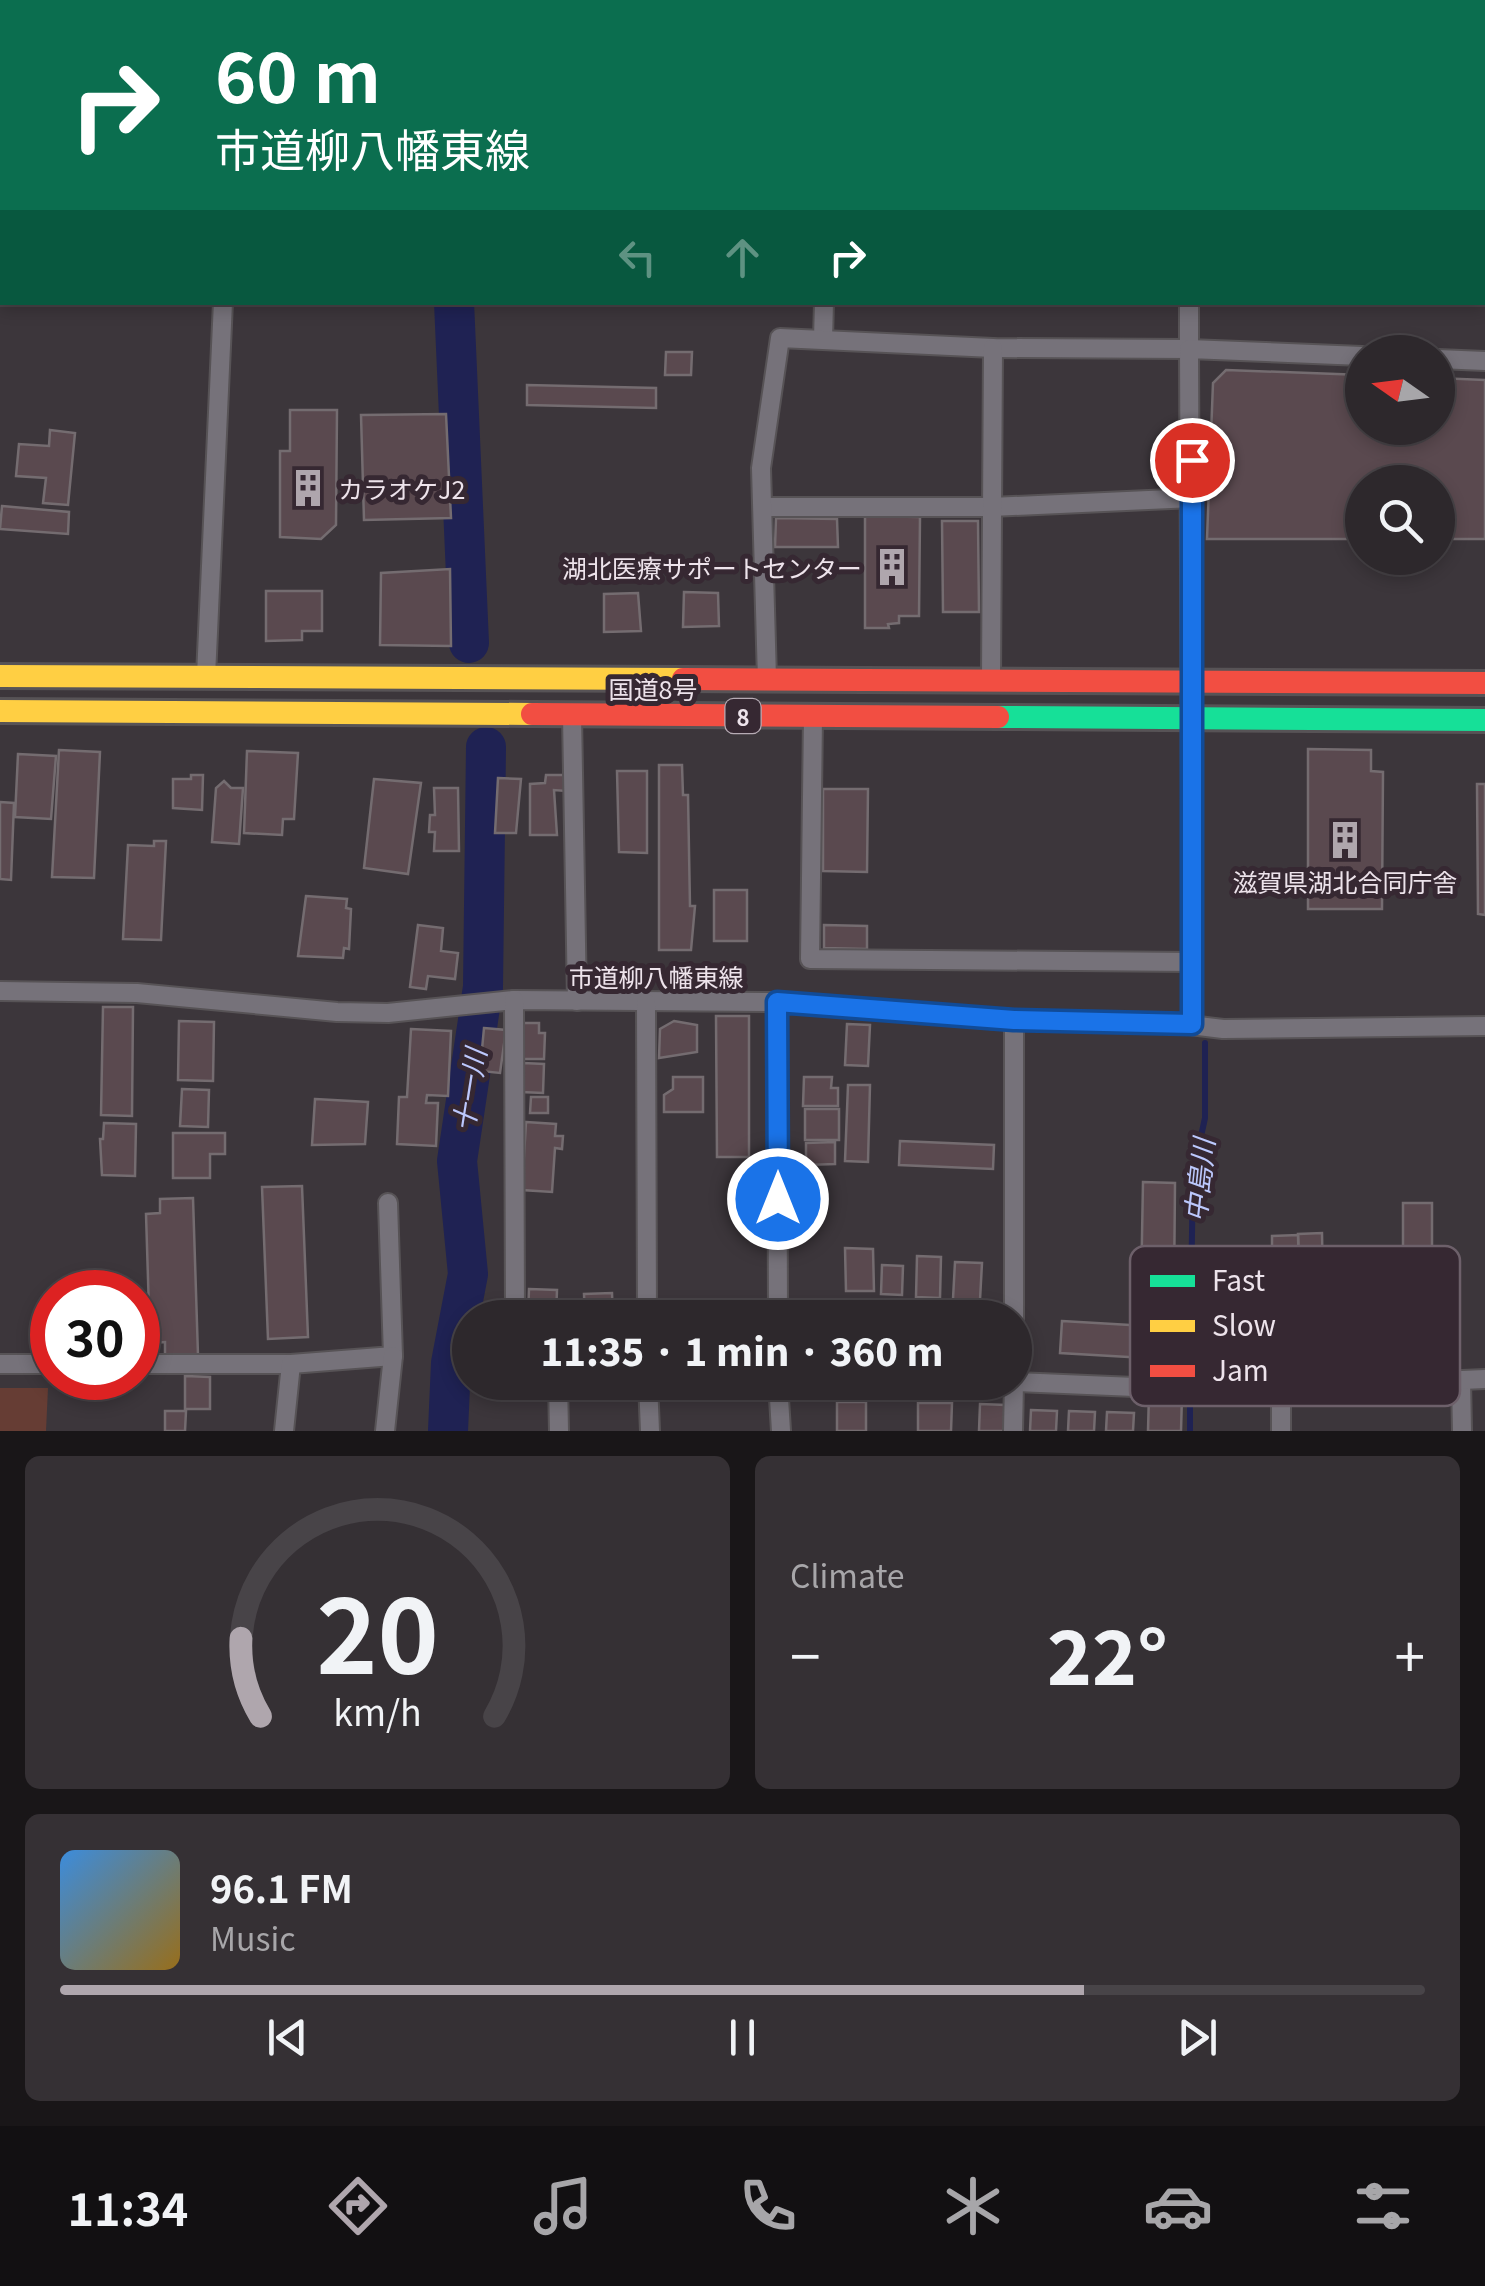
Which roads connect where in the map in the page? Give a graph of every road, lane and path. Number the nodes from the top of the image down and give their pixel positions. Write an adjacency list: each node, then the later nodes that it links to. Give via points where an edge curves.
1 (222, 305): 14 (street)
2 (824, 305): 4 (street)
3 (1189, 305): 6 (street)
4 (823, 340): 5 (street); 11 (street, via 780,338 762,468)
5 (993, 348): 6 (street); 12 (street)
6 (1190, 349): 7 (street); 10 (street)
7 (1345, 355)
8 (1455, 360): 9 (street)
9 (1485, 361)
10 (1192, 498): 12 (street); 17 (street)
11 (764, 507): 12 (street); 15 (street)
12 (992, 507): 16 (street)
13 (0, 676): 14 (highway, 国道8号 / 8)
14 (206, 676): 15 (highway, 国道8号 / 8)
15 (767, 680): 16 (highway, 国道8号 / 8)
16 (991, 680): 17 (highway, 国道8号 / 8)
17 (1190, 683): 18 (highway, 国道8号 / 8); 22 (street)
18 (1485, 683)
19 (0, 711): 20 (highway, 国道8号 / 8)
20 (572, 715): 21 (highway, 国道8号 / 8); 27 (street)
21 (812, 716): 22 (highway, 国道8号 / 8); 24 (street, via 810,959)
22 (1190, 716): 23 (highway, 国道8号 / 8); 24 (street)
23 (1485, 720)
24 (1190, 962): 31 (street)
25 (0, 991): 26 (street, 市道柳八幡東線, via 137,993 337,1012)
26 (514, 1000): 27 (street, 市道柳八幡東線); 34 (street)
27 (577, 1001): 29 (street, 市道柳八幡東線)
28 (777, 1002): 29 (street, 市道柳八幡東線); 30 (street, 市道柳八幡東線); 36 (street)
29 (646, 1003): 35 (street)
30 (1014, 1020): 31 (street, 市道柳八幡東線); 37 (street)
31 (1192, 1024): 32 (street, 市道柳八幡東線)
32 (1485, 1026)
33 (388, 1204): 38 (street)
34 (515, 1300)
35 (647, 1300)
36 (778, 1300)
37 (1014, 1300)
38 (393, 1356): 42 (street); 52 (street)
39 (0, 1364): 40 (street)
40 (30, 1364)
41 (160, 1364): 42 (street)
42 (291, 1364): 51 (street)
43 (1485, 1378): 44 (street)
44 (1462, 1380): 57 (street)
45 (1032, 1383): 46 (street)
46 (1130, 1387)
47 (558, 1400): 53 (street)
48 (649, 1400): 54 (street)
49 (779, 1400): 55 (street)
50 (1015, 1400): 56 (street)
51 (284, 1431)
52 (385, 1431)
53 (559, 1431)
54 (650, 1431)
55 (781, 1431)
56 (1014, 1431)
57 (1462, 1431)

